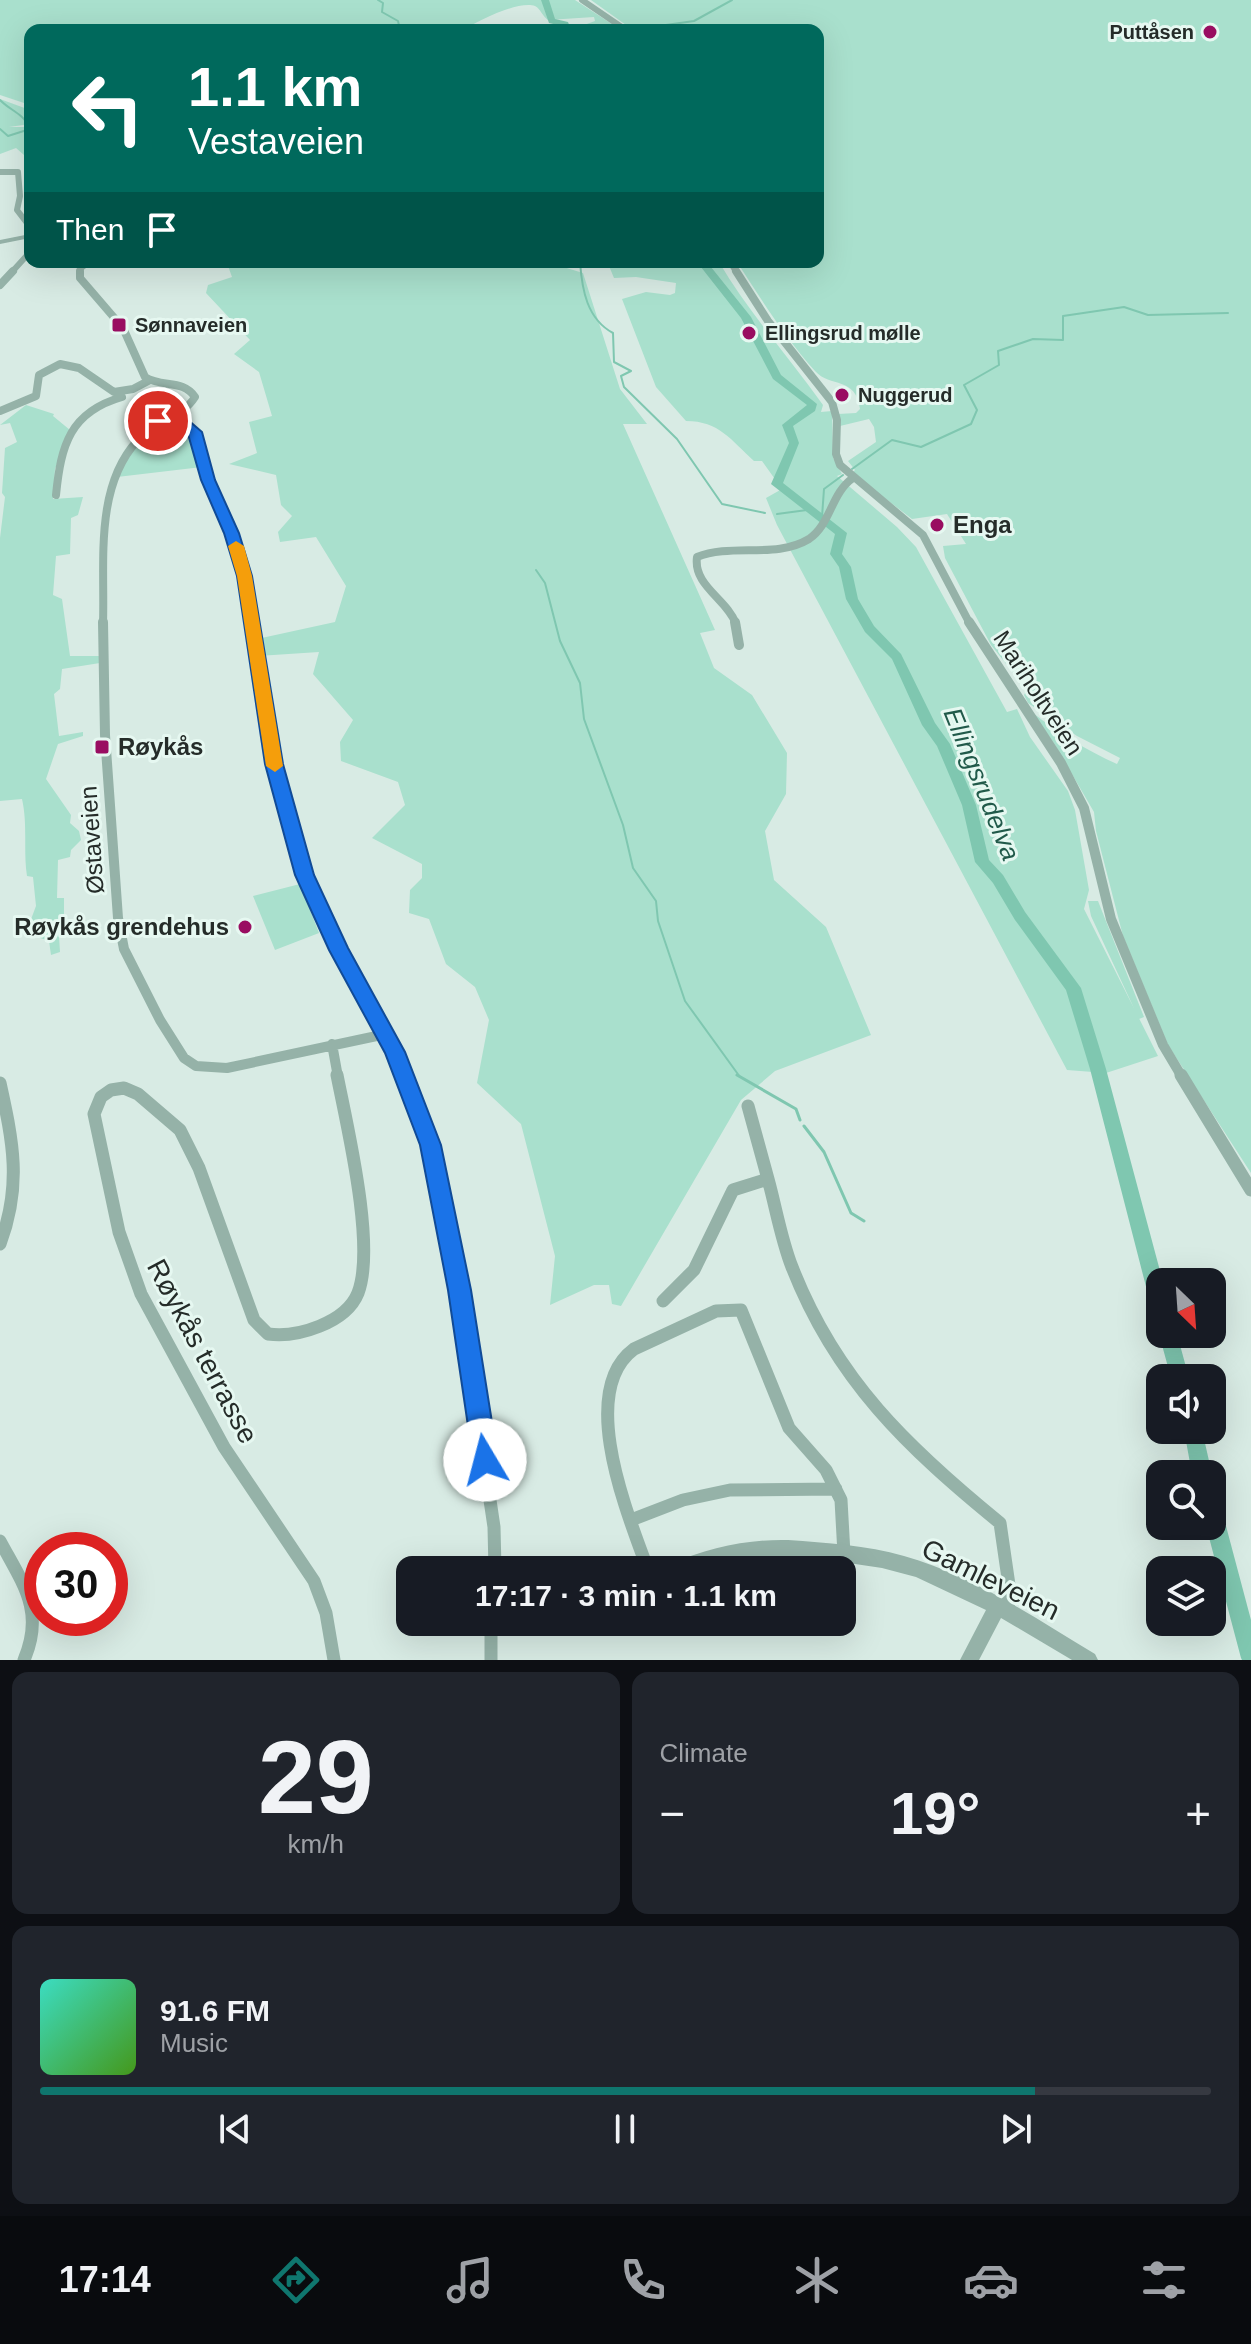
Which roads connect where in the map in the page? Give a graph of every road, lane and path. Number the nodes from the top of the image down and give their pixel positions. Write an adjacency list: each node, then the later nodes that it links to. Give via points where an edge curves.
1 (582, 0): 2 (street)
2 (617, 24)
3 (0, 172): 4 (street, via 18,171 17,210)
4 (24, 219)
5 (24, 237): 6 (street)
6 (0, 242)
7 (24, 259): 10 (street)
8 (81, 268): 11 (street, via 80,278 124,329 140,371)
9 (734, 268): 15 (street, Mariholtveien, via 832,402 837,456)
10 (0, 285)
11 (150, 380): 12 (street); 14 (street, via 184,386 195,395 188,408)
12 (127, 391): 13 (street, via 112,392 81,369 55,366 39,375 36,396); 16 (street, via 92,406 77,422 60,462)
13 (0, 411)
14 (166, 418): 18 (street, via 194,430 210,487 239,554 274,764 305,875 335,943); 19 (street, Østaveien, via 144,432 122,460 107,507 106,741 124,949 160,1020 184,1058 196,1066 237,1066)
15 (853, 478): 17 (street, via 841,487 825,524 809,539 778,550 697,557 707,588 735,620); 23 (street, Mariholtveien, via 923,535 972,628 1080,797 1104,898 1130,972 1163,1045)
16 (56, 495)
17 (739, 645)
18 (386, 1034): 19 (street, Østaveien); 30 (street, via 423,1123 439,1185 483,1440)
19 (332, 1044): 36 (street, Røykås terrasse, via 363,1272 349,1306 298,1333 268,1334 254,1320 180,1130 124,1088 101,1097 94,1114 119,1232 141,1294 224,1447 314,1581)
20 (0, 1083): 24 (street, via 17,1164)
21 (748, 1106): 22 (street)
22 (768, 1179): 25 (street, via 733,1190 694,1270); 33 (street, via 791,1265 846,1372 899,1438 1000,1523 1009,1585)
23 (1251, 1190)
24 (0, 1244)
25 (663, 1301)
26 (836, 1489): 27 (street, via 730,1490 683,1500); 27 (street, via 789,1428 741,1310 721,1307 634,1349 616,1370 608,1410 609,1453); 29 (street)
27 (631, 1520): 31 (street)
28 (0, 1541): 35 (street, via 34,1605 35,1631)
29 (844, 1554): 32 (street, Gamleveien, via 756,1549); 33 (street, Gamleveien, via 913,1567)
30 (495, 1556)
31 (643, 1556)
32 (715, 1556)
33 (1002, 1610): 38 (street); 39 (street, Gamleveien)
34 (491, 1636): 37 (street)
35 (24, 1660)
36 (334, 1660)
37 (491, 1660)
38 (969, 1660)
39 (1089, 1660)

